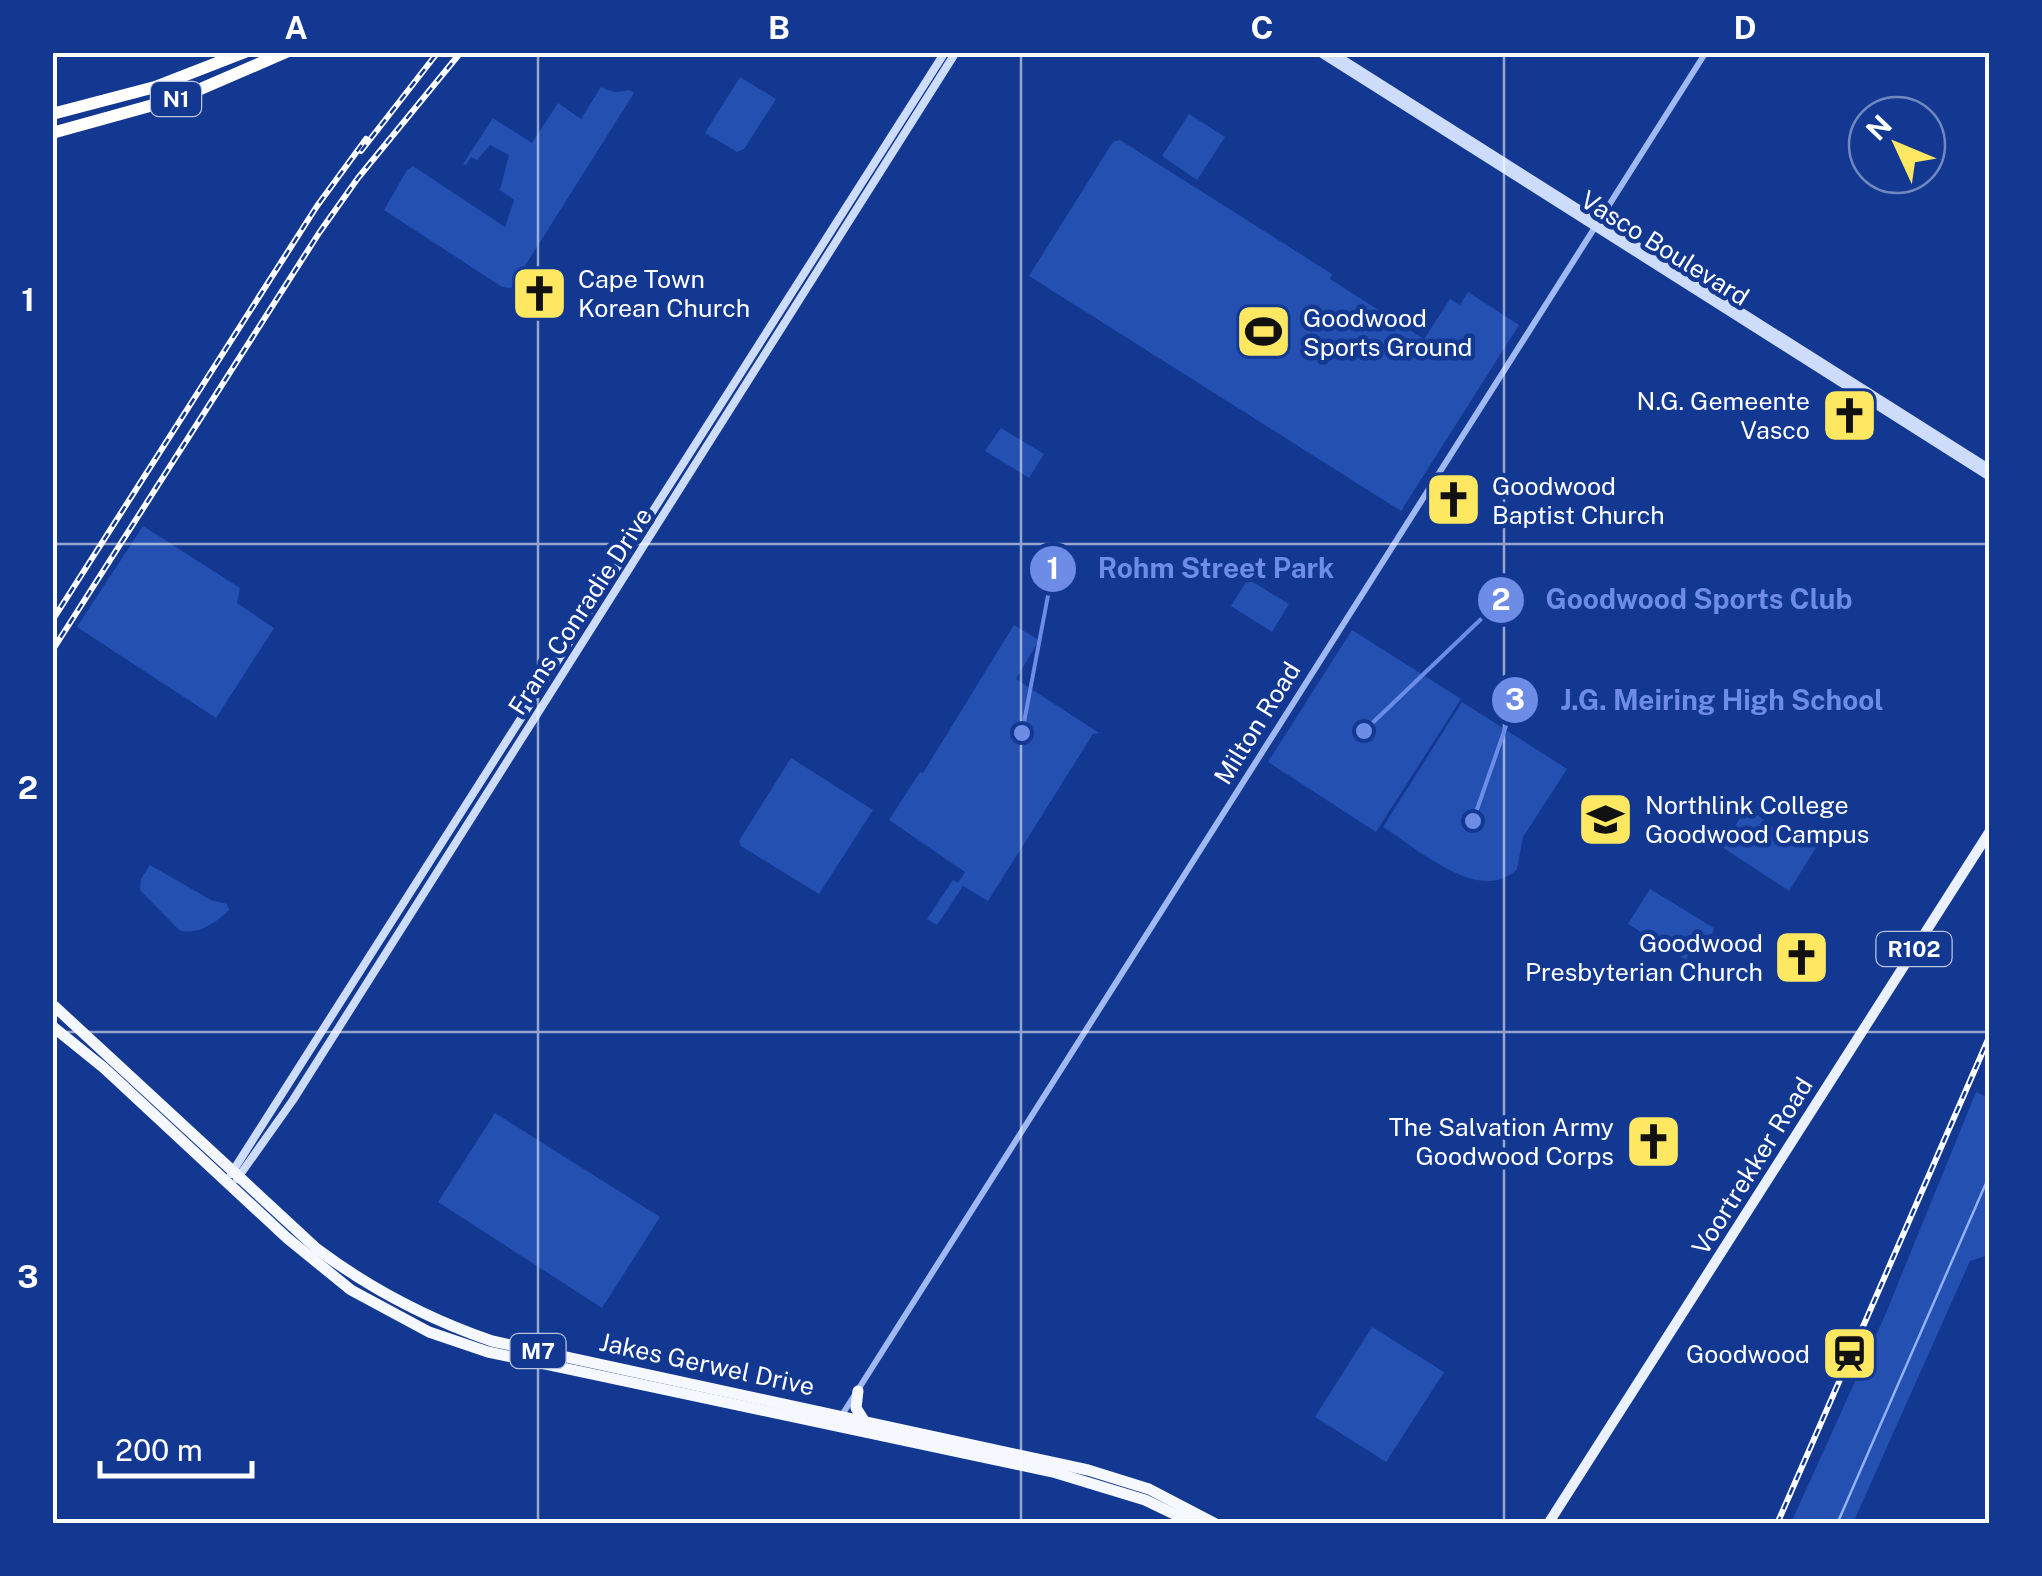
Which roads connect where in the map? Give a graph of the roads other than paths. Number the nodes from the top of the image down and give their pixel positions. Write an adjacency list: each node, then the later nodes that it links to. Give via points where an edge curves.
1 (246, 52): 8 (highway, N1, via 160,86)
2 (286, 52): 9 (highway, N1, via 182,97)
3 (945, 52): 17 (main road, Frans Conradie Drive)
4 (956, 52): 17 (main road, Frans Conradie Drive, via 293,1100)
5 (1319, 52): 10 (main road, Vasco Boulevard)
6 (1331, 52): 10 (main road, Vasco Boulevard)
7 (1706, 52): 10 (street, Milton Road)
8 (52, 114)
9 (52, 133)
10 (1596, 224): 11 (main road, Vasco Boulevard); 12 (main road, Vasco Boulevard); 18 (street, Milton Road)
11 (1990, 470)
12 (1990, 477)
13 (1990, 831): 28 (main road, Voortrekker Road / R102)
14 (1990, 842): 29 (main road, Voortrekker Road / R102)
15 (52, 1004): 17 (highway, Jakes Gerwel Drive / M7)
16 (52, 1026): 17 (highway, Jakes Gerwel Drive / M7)
17 (232, 1179): 19 (highway, Jakes Gerwel Drive / M7, via 351,1290 429,1332 488,1352); 20 (highway, Jakes Gerwel Drive / M7, via 337,1264 436,1320 492,1341)
18 (858, 1391): 20 (street, Milton Road); 21 (highway, via 856,1409)
19 (775, 1414): 20 (highway, via 833,1422); 22 (highway, Jakes Gerwel Drive / M7)
20 (842, 1415): 21 (highway, Jakes Gerwel Drive / M7); 22 (highway, via 850,1425)
21 (864, 1420): 23 (highway, Jakes Gerwel Drive / M7)
22 (948, 1452): 25 (highway, Jakes Gerwel Drive / M7, via 1054,1472)
23 (1047, 1460): 24 (highway, Jakes Gerwel Drive / M7); 25 (highway)
24 (1165, 1496): 25 (highway); 27 (highway, Jakes Gerwel Drive / M7)
25 (1144, 1500): 26 (highway, Jakes Gerwel Drive / M7)
26 (1195, 1524)
27 (1216, 1524)
28 (1548, 1524)
29 (1556, 1524)

